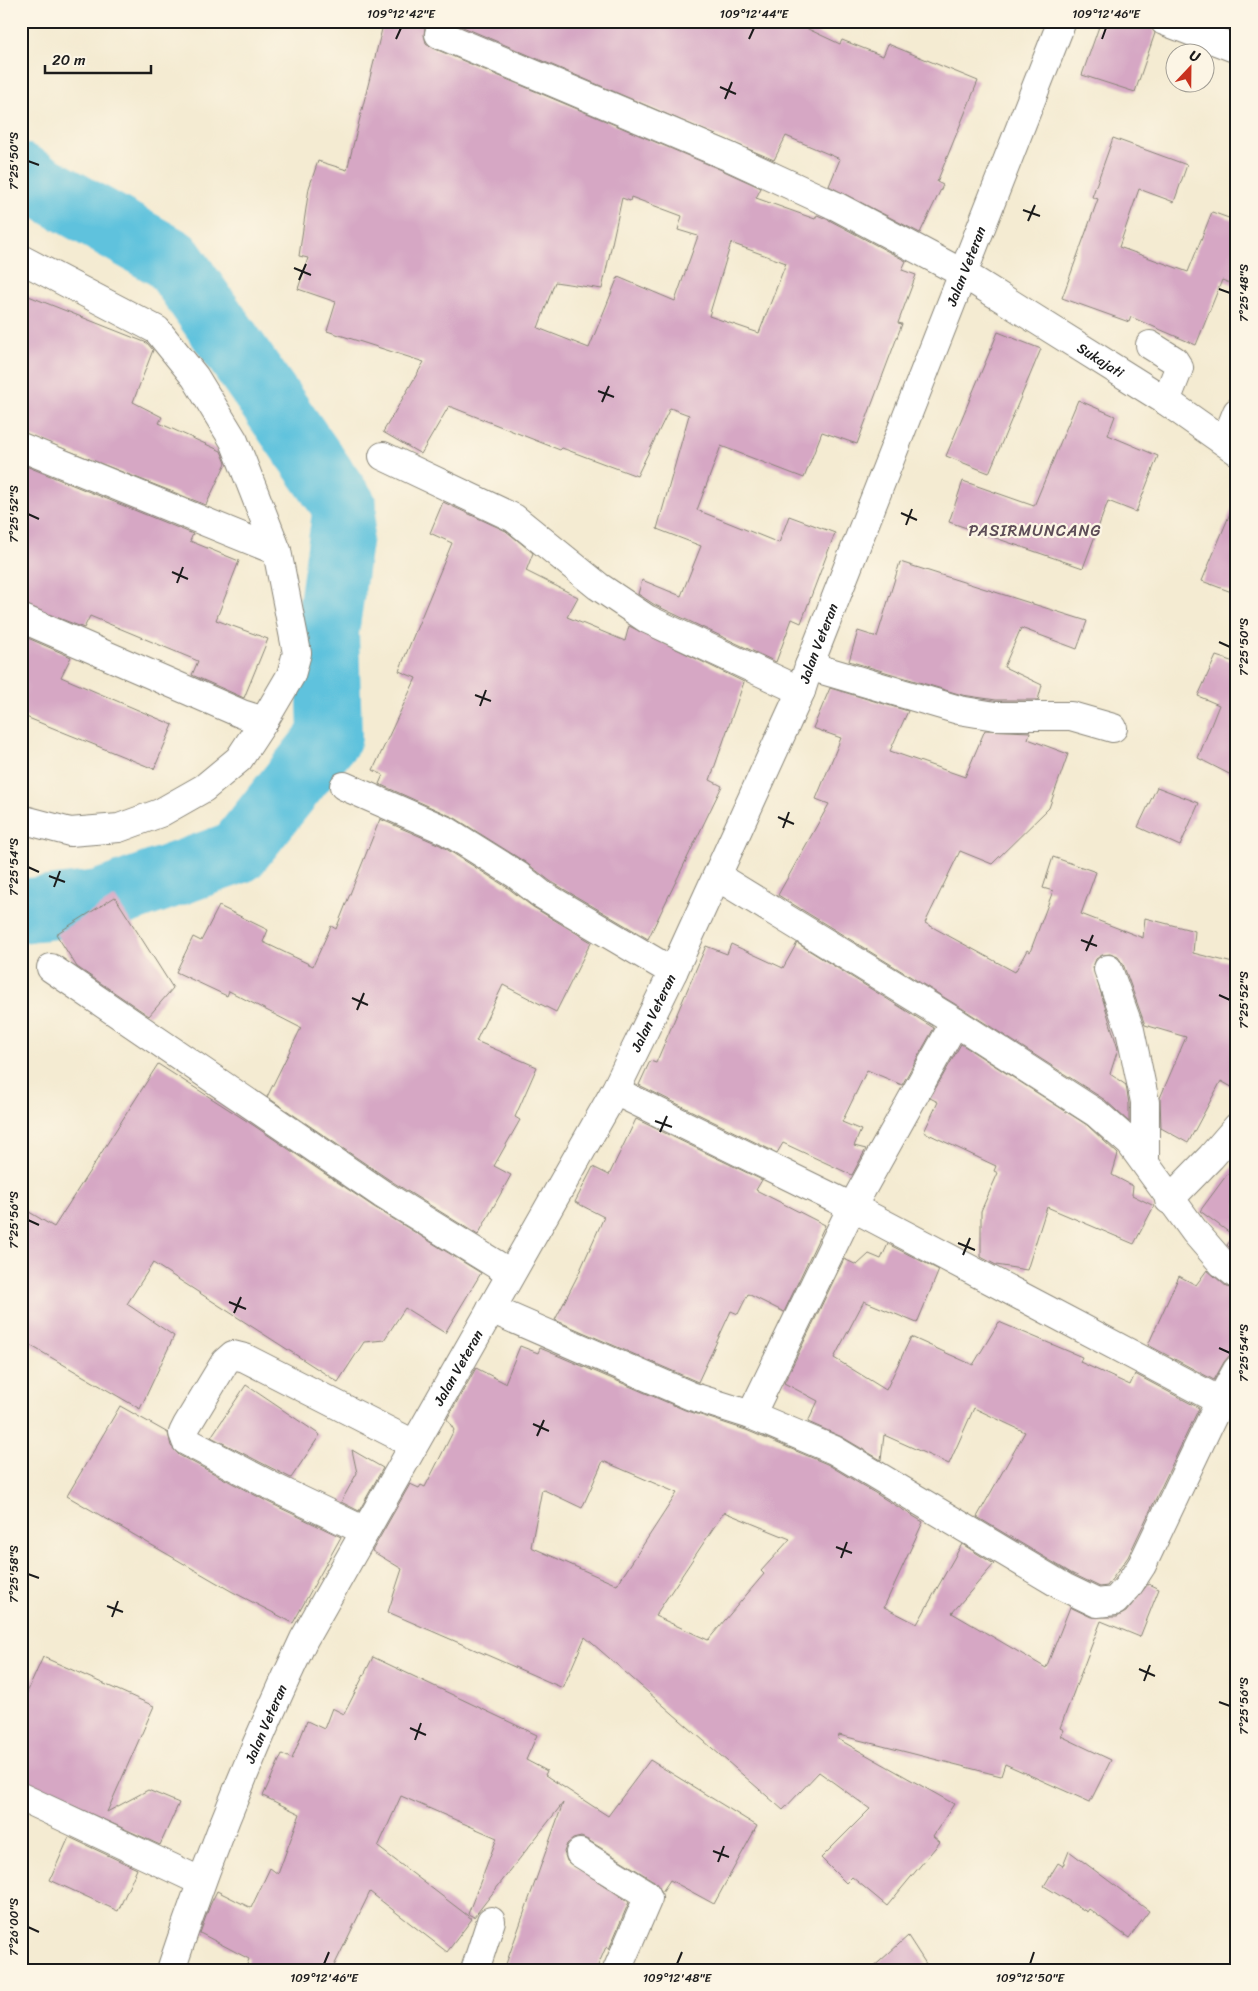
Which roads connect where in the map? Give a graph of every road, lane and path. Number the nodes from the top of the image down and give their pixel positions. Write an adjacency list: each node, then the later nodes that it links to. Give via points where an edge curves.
1 (1062, 21): 6 (main road, Jalan Veteran)
2 (1164, 21): 4 (main road)
3 (439, 34): 6 (main road, Sukajati, via 739,161 836,206)
4 (1237, 49)
5 (21, 259): 13 (main road, via 157,330 196,377 234,442)
6 (962, 273): 8 (main road, Sukajati); 15 (main road, Jalan Veteran)
7 (1150, 345): 8 (main road, via 1174,360 1179,368)
8 (1166, 401): 11 (main road, Sukajati)
9 (1237, 412): 11 (main road)
10 (21, 447): 13 (main road)
11 (1231, 447)
12 (383, 456): 15 (main road, via 514,518 598,586 648,619)
13 (277, 552): 16 (main road, via 297,653 291,675)
14 (21, 618): 16 (main road)
15 (805, 678): 17 (main road, via 995,716 1071,716); 20 (main road, Jalan Veteran)
16 (264, 721): 19 (main road, via 239,759 204,788 160,813 119,828 70,832)
17 (1113, 728)
18 (344, 786): 23 (main road, via 447,831 541,894)
19 (21, 819)
20 (718, 877): 23 (main road, Jalan Veteran); 24 (main road)
21 (51, 968): 30 (main road, via 382,1194)
22 (1108, 969): 27 (main road, via 1130,1030 1145,1102)
23 (673, 972): 25 (main road, Jalan Veteran)
24 (955, 1022): 27 (main road, via 1096,1113 1130,1143); 29 (main road)
25 (615, 1091): 29 (main road); 30 (main road, Jalan Veteran)
26 (1237, 1127): 28 (main road)
27 (1145, 1162): 28 (main road)
28 (1169, 1200): 31 (main road, via 1222,1263)
29 (852, 1207): 34 (main road); 35 (main road)
30 (510, 1273): 32 (main road, Jalan Veteran)
31 (1237, 1274)
32 (490, 1309): 35 (main road, via 691,1396); 36 (main road, Jalan Veteran)
33 (1237, 1370): 34 (main road)
34 (1220, 1401): 35 (main road, via 1128,1588 1115,1601 1097,1603 1064,1587 834,1450)
35 (751, 1415)
36 (414, 1444): 37 (main road, Jalan Veteran); 37 (main road, via 245,1358 233,1355 225,1362 187,1425 183,1433 186,1441)
37 (365, 1531): 40 (main road, Jalan Veteran, via 304,1639)
38 (21, 1797): 40 (main road)
39 (580, 1853): 44 (main road, via 648,1898)
40 (200, 1881): 42 (main road, Jalan Veteran)
41 (491, 1921): 43 (main road)
42 (171, 1970)
43 (475, 1970)
44 (617, 1970)

